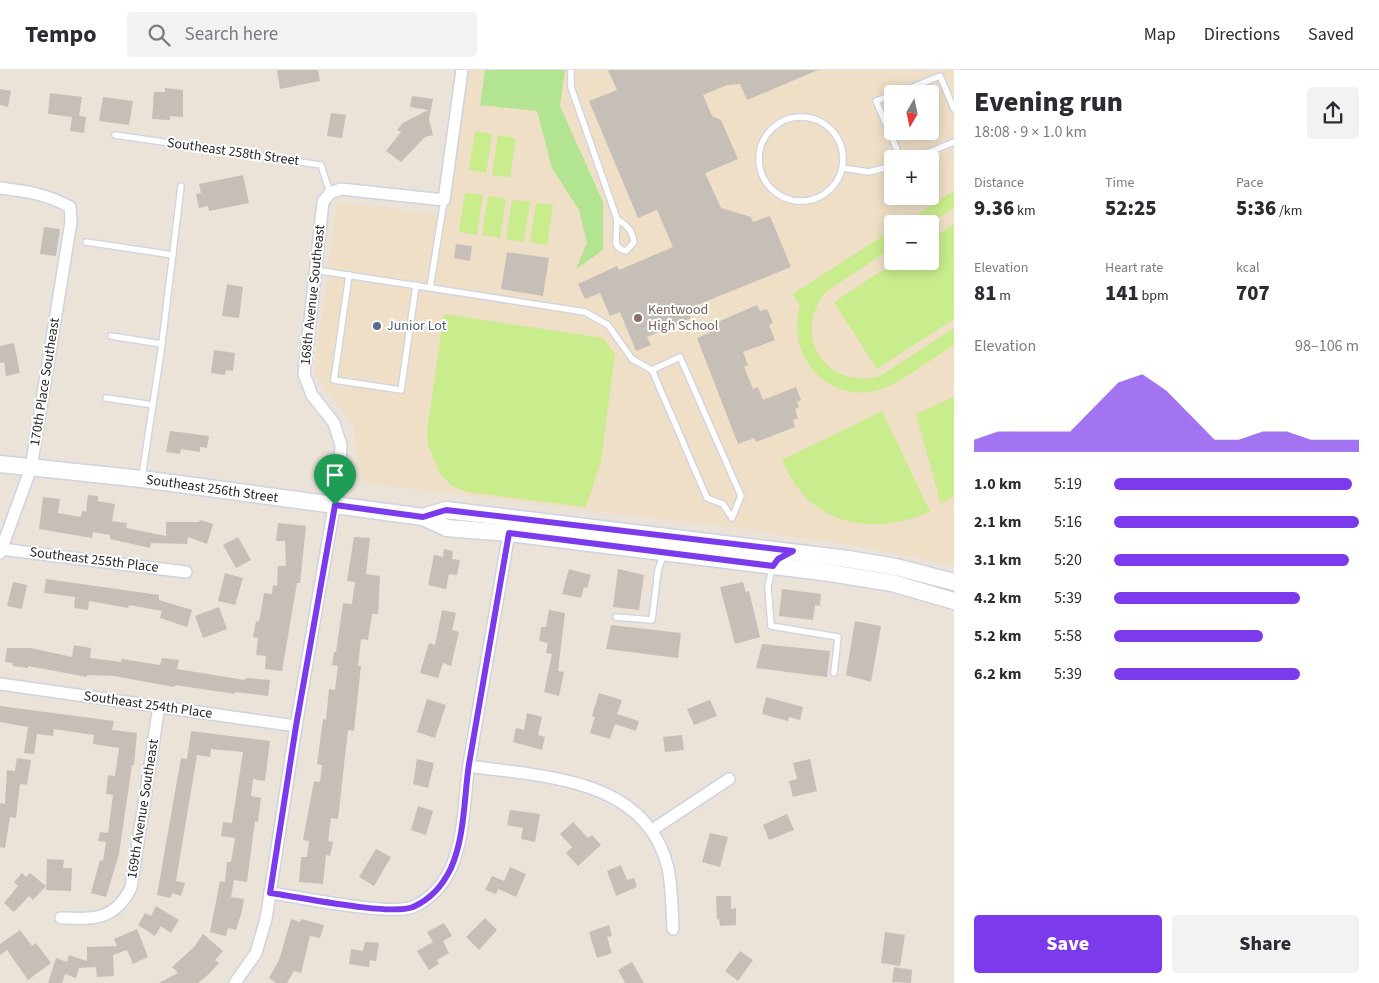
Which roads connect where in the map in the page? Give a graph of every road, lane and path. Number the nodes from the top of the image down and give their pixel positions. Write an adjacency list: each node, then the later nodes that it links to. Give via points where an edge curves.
1 (462, 70): 15 (street)
2 (571, 70): 16 (lane, via 571,87)
3 (917, 85): 5 (lane, via 940,76)
4 (884, 98): 6 (lane, via 876,101)
5 (954, 109)
6 (884, 120)
7 (115, 135): 14 (lane, Southeast 258th Street, via 321,165)
8 (954, 142): 9 (lane)
9 (934, 150)
10 (843, 168): 10 (lane, via 844,153 837,136 827,125 806,116 791,118 774,126 764,138 759,158 768,186 780,196 796,201 811,200 825,194 836,184); 11 (lane, via 869,172)
11 (884, 168)
12 (181, 186): 18 (lane)
13 (0, 188): 29 (street, 170th Place Southeast, via 36,193 70,207 71,222)
14 (330, 193): 15 (street, via 341,189); 19 (street, 168th Avenue Southeast, via 323,202)
15 (444, 200): 22 (lane)
16 (617, 219): 16 (lane, via 616,244 626,252 634,242 633,236 631,229)
17 (86, 242): 18 (lane)
18 (173, 255): 24 (lane)
19 (315, 270): 20 (lane); 31 (street, 168th Avenue Southeast, via 304,374 312,396 334,423 341,445)
20 (349, 275): 21 (lane); 21 (lane, via 334,380 401,390)
21 (416, 286): 22 (lane)
22 (430, 288): 25 (lane, via 585,312 608,325 632,359)
23 (111, 336): 24 (lane)
24 (162, 344): 27 (lane)
25 (652, 370): 25 (lane, via 707,498 723,504 732,518 741,496 680,357)
26 (106, 398): 27 (lane)
27 (153, 405): 30 (lane)
28 (0, 464): 29 (main road, Southeast 256th Street)
29 (31, 468): 30 (main road, Southeast 256th Street); 35 (street, 170th Place Southeast)
30 (142, 479): 31 (main road, Southeast 256th Street)
31 (335, 505): 32 (main road, Southeast 256th Street); 46 (street, 168th Avenue Southeast)
32 (423, 517): 33 (main road, Southeast 256th Street, via 447,528); 34 (main road, Southeast 256th Street, via 446,510)
33 (509, 533): 37 (main road, Southeast 256th Street); 47 (street)
34 (686, 538): 36 (main road, Southeast 256th Street); 37 (lane)
35 (1, 551): 39 (street, Southeast 255th Place)
36 (793, 551): 38 (main road, via 778,559); 40 (main road, Southeast 256th Street, via 896,567)
37 (664, 552): 38 (main road, Southeast 256th Street); 42 (lane, via 658,570 652,620)
38 (773, 566): 41 (main road, Southeast 256th Street, via 892,583); 43 (lane, via 768,587 771,626 838,637)
39 (186, 572)
40 (954, 582)
41 (954, 601)
42 (616, 616)
43 (834, 673)
44 (0, 684): 45 (street, Southeast 254th Place)
45 (159, 706): 46 (street, Southeast 254th Place); 51 (street, 169th Avenue Southeast, via 131,888 118,907 95,919)
46 (296, 726): 50 (street, 168th Avenue Southeast)
47 (469, 766): 49 (street, via 584,785 630,807); 50 (street, via 452,866 443,885 430,896 412,907 391,910)
48 (729, 779): 49 (street)
49 (652, 830): 52 (street, via 668,867)
50 (270, 893): 53 (street, 168th Avenue Southeast, via 262,938 256,953)
51 (61, 918)
52 (673, 929)
53 (235, 983)

